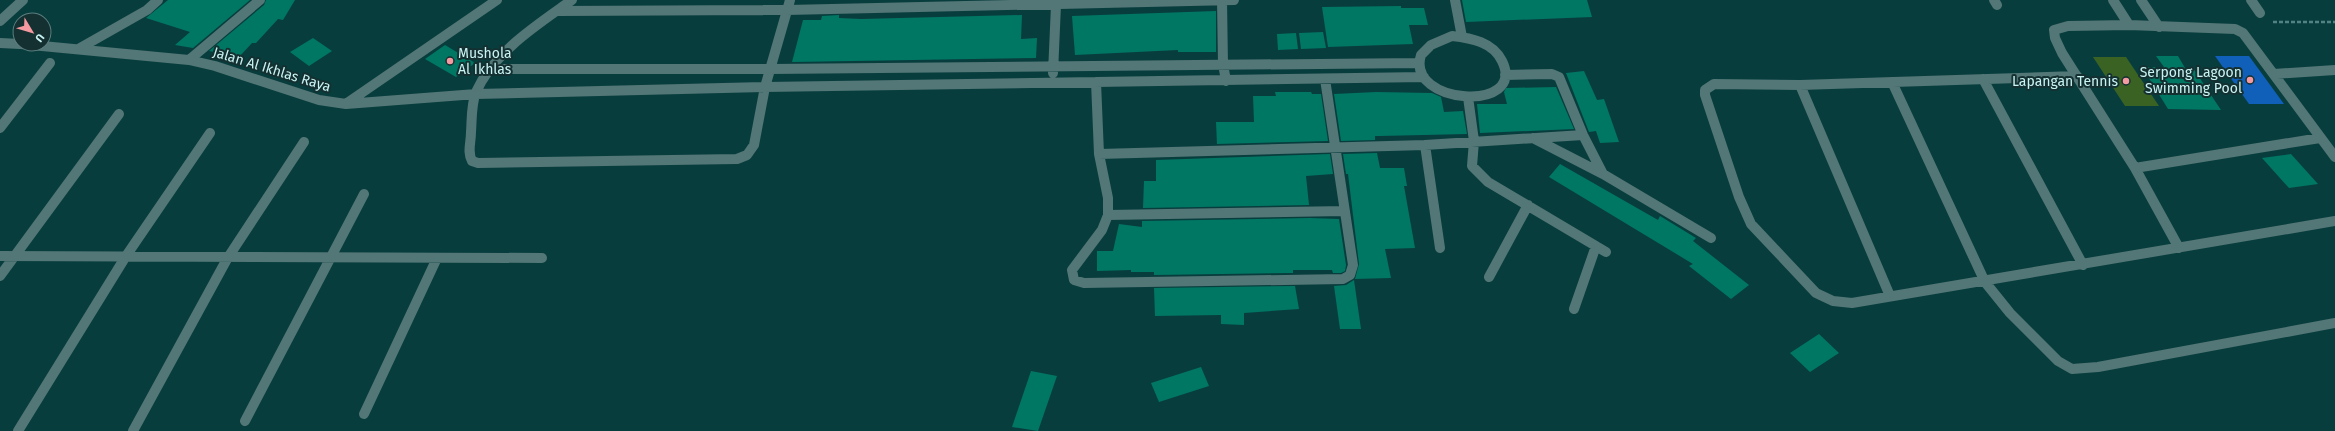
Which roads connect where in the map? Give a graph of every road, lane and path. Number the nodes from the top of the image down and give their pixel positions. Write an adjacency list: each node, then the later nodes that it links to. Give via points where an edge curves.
1 (23, 0): 17 (street)
2 (158, 0): 26 (street, via 147,10)
3 (260, 0): 27 (street)
4 (497, 0): 49 (street)
5 (572, 0): 15 (street)
6 (790, 0): 14 (street)
7 (1222, 0): 8 (street); 13 (street); 30 (street)
8 (1234, 0)
9 (1455, 0): 22 (street)
10 (2112, 0): 20 (street)
11 (2141, 0): 21 (street)
12 (2250, 0): 16 (street)
13 (1056, 5): 14 (street); 31 (street)
14 (787, 10): 15 (street); 33 (street)
15 (558, 11): 32 (street, via 511,48)
16 (2260, 13)
17 (0, 21)
18 (2268, 22): 19 (path)
19 (2335, 22)
20 (2129, 25): 21 (street); 38 (street, via 2068,26 2054,30 2055,38)
21 (2159, 27): 35 (street, via 2235,29 2243,34)
22 (1462, 37): 29 (street, via 1452,36 1435,41 1424,50); 36 (street, via 1489,45 1502,57)
23 (0, 43): 24 (street, Jalan Al Ikhlas Raya)
24 (12, 44)
25 (52, 46): 26 (street, Jalan Al Ikhlas Raya)
26 (80, 48): 27 (street, Jalan Al Ikhlas Raya)
27 (190, 60): 49 (street, Jalan Al Ikhlas Raya, via 318,100)
28 (50, 63): 51 (street)
29 (1419, 63): 30 (street); 37 (street)
30 (1223, 64): 31 (street); 42 (street)
31 (1054, 67): 33 (street); 41 (street)
32 (490, 69): 33 (street); 47 (street)
33 (771, 69): 46 (street)
34 (2335, 70): 35 (street)
35 (2274, 74): 55 (street)
36 (1505, 75): 48 (street, via 1503,83 1491,93); 53 (street, via 1552,74 1560,77)
37 (1424, 76): 39 (street, Jalan Al Ikhlas Raya); 48 (street, via 1436,88 1453,96)
38 (2077, 76): 40 (street); 62 (street)
39 (1325, 79): 42 (street, Jalan Al Ikhlas Raya); 59 (street)
40 (1983, 79): 44 (street); 81 (street)
41 (1053, 81): 43 (street, Jalan Al Ikhlas Raya); 46 (street, Jalan Al Ikhlas Raya)
42 (1226, 81): 43 (street, Jalan Al Ikhlas Raya)
43 (1096, 82): 60 (street)
44 (1892, 82): 45 (street); 84 (street)
45 (1800, 85): 85 (street); 85 (street, via 1714,84 1706,90 1705,95 1739,197 1751,224 1816,293 1833,301 1852,303)
46 (765, 86): 47 (street, Jalan Al Ikhlas Raya); 47 (street, via 754,145 747,155 737,159 478,163 472,161 468,154)
47 (476, 94): 49 (street, Jalan Al Ikhlas Raya)
48 (1468, 97): 56 (street)
49 (346, 104)
50 (118, 114): 76 (street)
51 (0, 128)
52 (210, 133): 75 (street)
53 (1583, 135): 54 (street); 63 (street)
54 (1531, 137): 56 (street); 63 (street)
55 (2320, 138): 61 (street); 62 (street)
56 (1474, 141): 58 (street); 65 (street, via 1472,166 1478,174)
57 (304, 142): 80 (street)
58 (1425, 145): 59 (street); 71 (street)
59 (1335, 147): 60 (street); 66 (street)
60 (1099, 154): 67 (street, via 1108,198)
61 (2335, 157)
62 (2135, 168): 72 (street)
63 (1603, 174): 69 (street)
64 (364, 194): 77 (street)
65 (1528, 205): 70 (street); 83 (street)
66 (1345, 211): 67 (street); 67 (street, via 1353,265 1350,275 1343,279 1077,282 1072,276 1072,270 1102,230)
67 (1108, 215)
68 (2335, 221): 72 (street)
69 (1711, 238)
70 (1596, 246): 73 (street); 86 (street)
71 (1440, 248)
72 (2179, 248): 81 (street)
73 (1606, 252)
74 (0, 256): 76 (street)
75 (126, 256): 76 (street); 80 (street); 90 (street)
76 (14, 257): 82 (street)
77 (331, 257): 78 (street); 80 (street); 89 (street)
78 (437, 258): 79 (street); 88 (street)
79 (542, 258)
80 (227, 259): 91 (street)
81 (2083, 265): 84 (street)
82 (0, 276)
83 (1489, 277)
84 (1986, 282): 85 (street); 87 (street, via 2033,337 2058,361 2072,368 2098,367)
85 (1890, 296)
86 (1574, 309)
87 (2335, 323)
88 (364, 414)
89 (245, 421)
90 (18, 431)
91 (133, 431)

